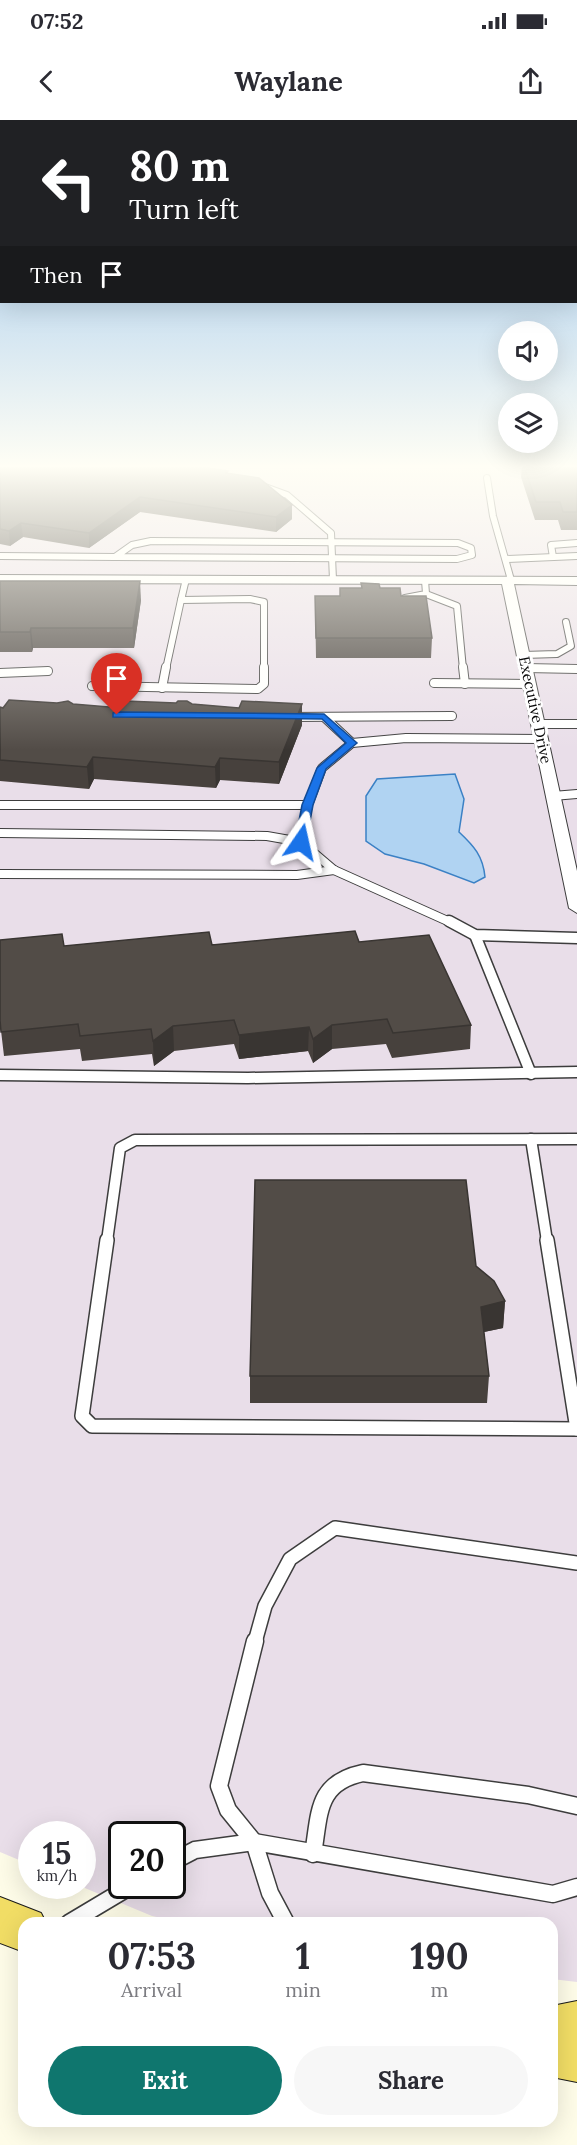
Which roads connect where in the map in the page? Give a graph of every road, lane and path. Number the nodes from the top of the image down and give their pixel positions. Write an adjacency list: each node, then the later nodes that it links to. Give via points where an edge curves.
1 (332, 560): 5 (lane)
2 (506, 560): 7 (lane)
3 (0, 579): 4 (street)
4 (186, 579): 5 (street); 11 (lane)
5 (333, 580): 6 (street)
6 (425, 580): 7 (street); 9 (lane)
7 (509, 580): 8 (street); 13 (street, Executive Drive)
8 (577, 581)
9 (426, 594): 10 (lane); 18 (lane, via 457,606)
10 (398, 598)
11 (181, 600): 21 (lane); 21 (lane, via 264,602 264,684 258,689)
12 (566, 622): 13 (lane, via 570,646 557,654)
13 (524, 661): 14 (lane); 19 (street, Executive Drive)
14 (577, 669)
15 (48, 671): 16 (lane)
16 (0, 673)
17 (434, 683): 18 (lane)
18 (465, 684): 19 (lane)
19 (530, 684): 26 (street, Executive Drive)
20 (92, 686): 21 (lane)
21 (162, 688)
22 (452, 716): 24 (lane)
23 (277, 717): 24 (lane)
24 (324, 717): 27 (lane)
25 (577, 724): 26 (lane)
26 (539, 731): 27 (lane); 29 (street, Executive Drive)
27 (352, 743): 31 (lane, via 322,768)
28 (577, 794): 29 (lane)
29 (553, 796): 36 (street, Executive Drive)
30 (0, 805): 31 (lane)
31 (308, 805): 33 (lane)
32 (0, 833): 33 (lane, via 267,836)
33 (301, 842): 34 (lane)
34 (334, 870): 35 (lane, via 297,875); 37 (lane)
35 (0, 874)
36 (577, 908)
37 (475, 935): 38 (lane); 40 (lane)
38 (577, 938)
39 (577, 1071): 40 (lane)
40 (531, 1074): 41 (lane, via 248,1078)
41 (0, 1075)
42 (531, 1139): 43 (lane); 44 (lane); 44 (lane, via 135,1140 120,1148 82,1416 92,1426)
43 (577, 1139)
44 (577, 1429)
45 (577, 1563): 47 (lane, via 335,1528 290,1559 265,1606 219,1786 228,1810)
46 (577, 1806): 48 (lane, via 528,1795 363,1773 331,1786)
47 (254, 1842): 48 (lane); 49 (lane); 53 (lane, via 270,1893)
48 (313, 1854): 50 (lane, via 553,1894)
49 (186, 1855)
50 (577, 1887)
51 (109, 1899): 52 (lane)
52 (79, 1917)
53 (283, 1917)
54 (0, 1920): 55 (main road)
55 (18, 1927)
56 (577, 2026): 57 (main road)
57 (558, 2030)
58 (558, 2053): 59 (main road)
59 (577, 2057)

